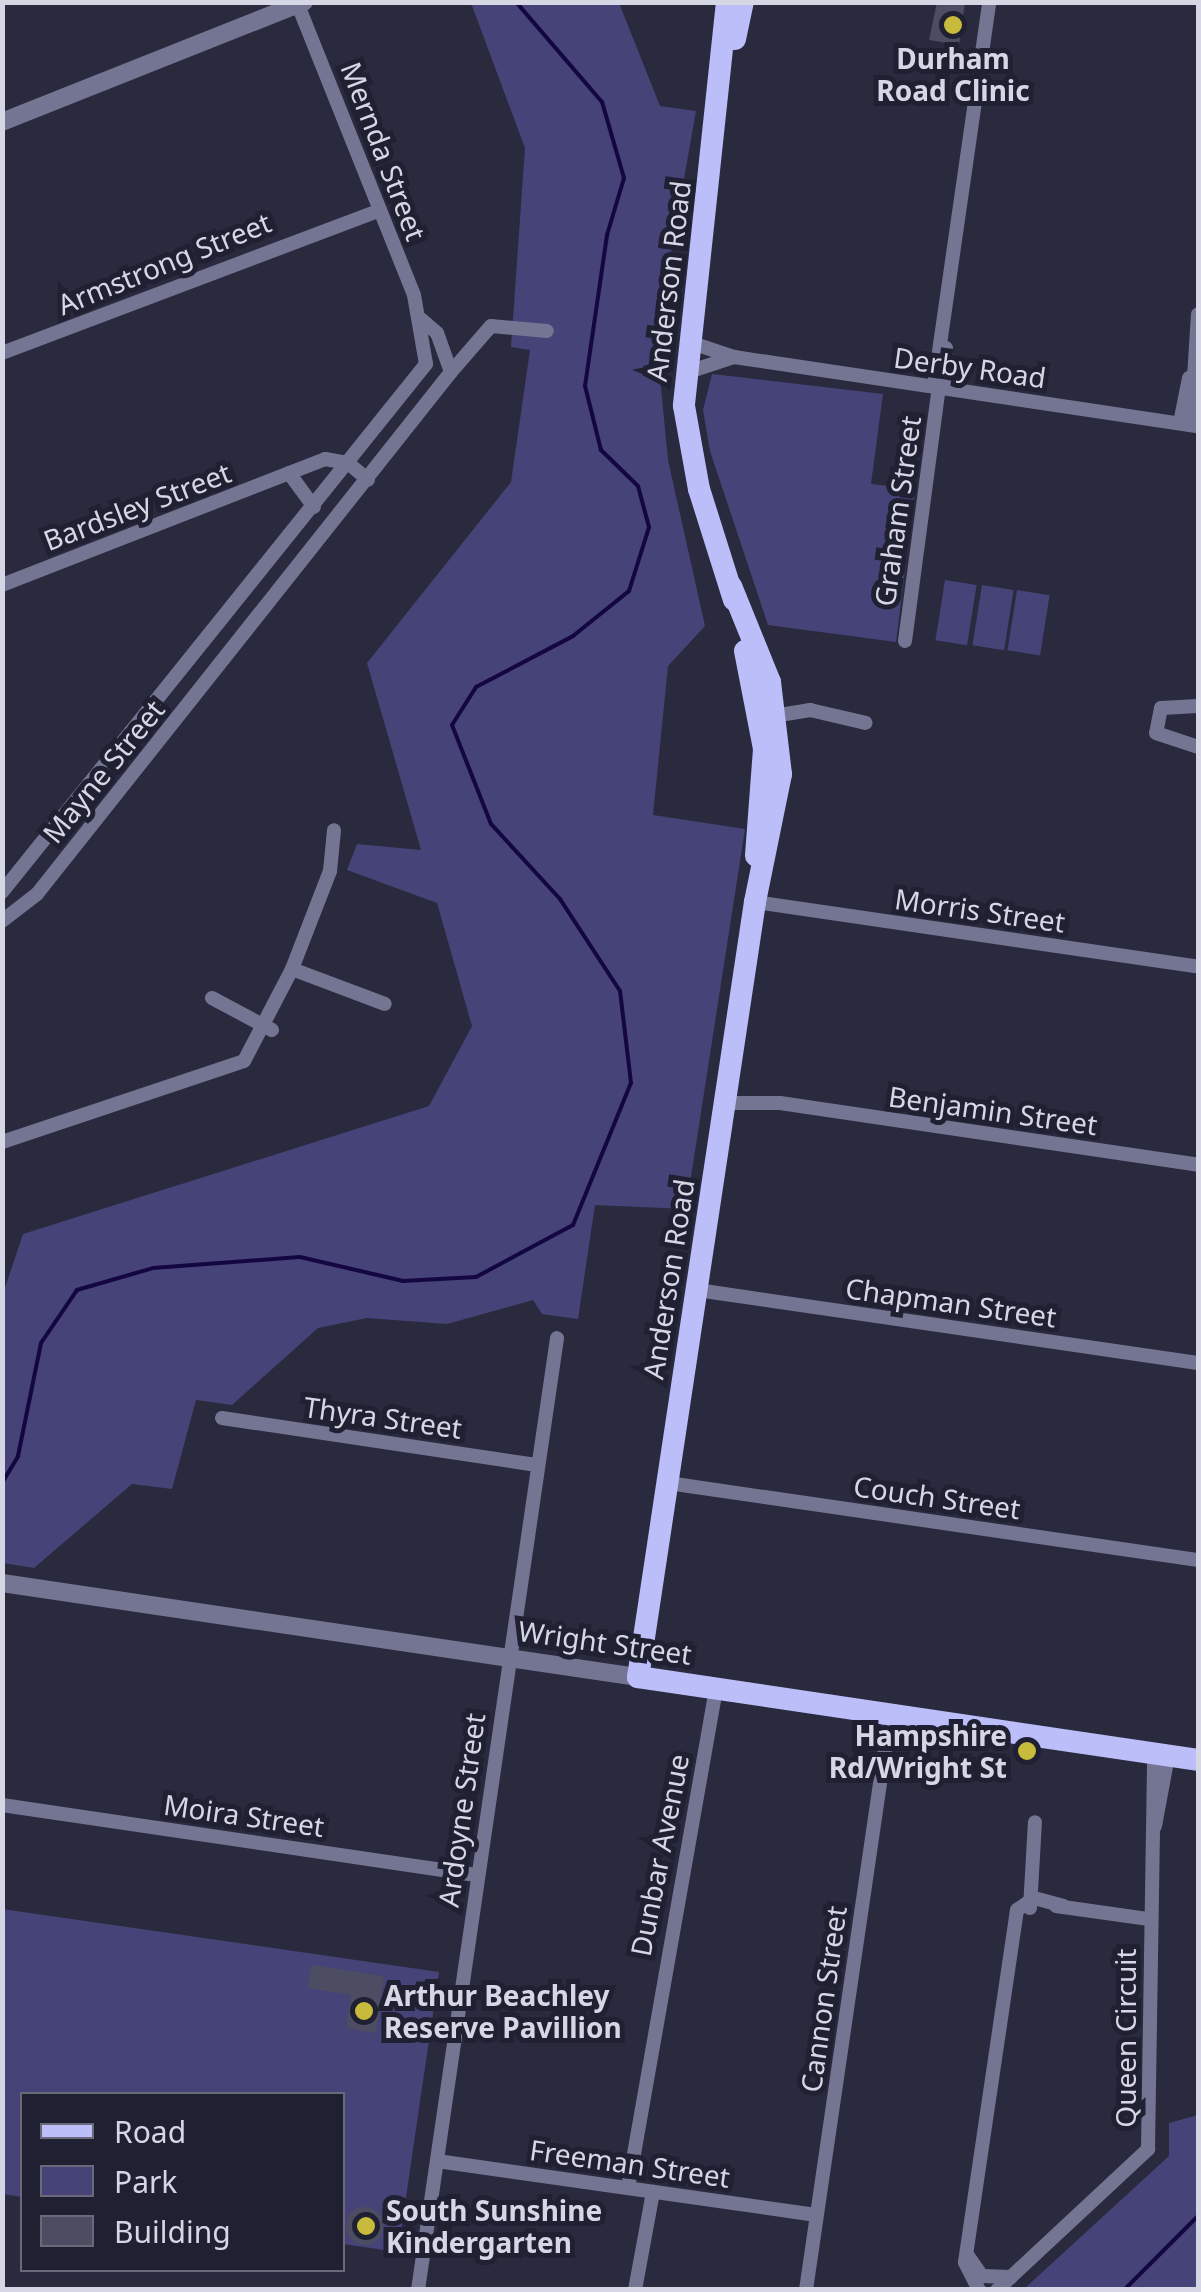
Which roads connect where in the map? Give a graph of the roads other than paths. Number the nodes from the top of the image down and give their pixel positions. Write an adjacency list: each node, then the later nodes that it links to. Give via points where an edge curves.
1 (727, 2): 5 (main road, Anderson Road)
2 (743, 2): 5 (main road, Anderson Road)
3 (989, 2): 16 (street, Graham Street)
4 (300, 3): 6 (street); 7 (street, Mernda Street)
5 (720, 96): 11 (main road, Anderson Road)
6 (2, 122)
7 (378, 204): 9 (street, Mernda Street); 12 (street, Armstrong Street)
8 (1198, 314): 19 (street)
9 (421, 319): 14 (street, via 437,332); 17 (street, Mayne Street, via 426,364)
10 (547, 331): 14 (street, Mayne Street, via 491,326)
11 (689, 342): 13 (street, Derby Road); 15 (main road, Anderson Road)
12 (2, 353)
13 (734, 357): 15 (street, Derby Road); 16 (street, Derby Road)
14 (450, 372): 18 (street, Mayne Street)
15 (685, 373): 29 (main road, Anderson Road, via 690,452)
16 (939, 387): 19 (street, Derby Road); 26 (street, Graham Street)
17 (401, 398): 18 (street); 20 (street, Mayne Street)
18 (420, 413): 22 (street, Mayne Street)
19 (1190, 424)
20 (348, 463): 21 (street, Bardsley Street, via 326,459); 22 (street); 23 (street, Mayne Street)
21 (289, 473): 23 (street); 24 (street, Bardsley Street)
22 (368, 480): 27 (street, Mayne Street)
23 (314, 507): 25 (street, Mayne Street)
24 (2, 585)
25 (217, 626): 27 (street); 33 (street, Mayne Street)
26 (904, 642)
27 (236, 644): 35 (street, Mayne Street, via 37,894)
28 (1198, 706): 31 (street, via 1161,708 1156,733)
29 (769, 716): 30 (street, via 821,710); 34 (main road, Anderson Road, via 778,804)
30 (866, 723)
31 (1198, 746)
32 (334, 830): 37 (street, via 330,870)
33 (2, 892)
34 (756, 896): 36 (street, Morris Street); 41 (main road, Anderson Road)
35 (2, 922)
36 (1198, 967)
37 (289, 976): 39 (street); 40 (street)
38 (212, 998): 40 (street)
39 (384, 1004)
40 (269, 1029): 42 (street, via 244,1071)
41 (726, 1096): 43 (street, Benjamin Street); 44 (main road, Anderson Road)
42 (2, 1142)
43 (1198, 1165)
44 (696, 1290): 46 (street, Chapman Street); 49 (main road, Anderson Road)
45 (556, 1338): 48 (street, Ardoyne Street)
46 (1198, 1363)
47 (222, 1418): 48 (street, Thyra Street)
48 (537, 1464): 52 (street, Ardoyne Street)
49 (668, 1483): 50 (street, Couch Street); 53 (main road, Anderson Road)
50 (1198, 1560)
51 (2, 1583): 52 (street, Wright Street)
52 (508, 1658): 53 (street, Wright Street); 60 (street, Ardoyne Street)
53 (638, 1677): 54 (main road, Wright Street)
54 (716, 1688): 55 (main road, Wright Street); 64 (street, Dunbar Avenue)
55 (890, 1715): 56 (main road, Wright Street); 66 (street, Cannon Street)
56 (1161, 1755): 57 (main road, Wright Street); 62 (street, Queen Circuit)
57 (1198, 1760)
58 (2, 1804): 60 (street, Moira Street)
59 (1034, 1822): 61 (street)
60 (478, 1875): 63 (street, Ardoyne Street)
61 (1028, 1904): 62 (street, Queen Circuit); 68 (street, via 1015,1927 968,2256)
62 (1149, 1914): 67 (street, Queen Circuit, via 1148,2149)
63 (437, 2160): 64 (street, Freeman Street); 69 (street, Ardoyne Street)
64 (623, 2188): 65 (street, Freeman Street)
65 (654, 2192): 66 (street, Freeman Street); 70 (street)
66 (816, 2215): 71 (street, Cannon Street)
67 (1011, 2277): 68 (street); 72 (street, Queen Circuit)
68 (976, 2285)
69 (418, 2290)
70 (635, 2290)
71 (806, 2290)
72 (997, 2290)

